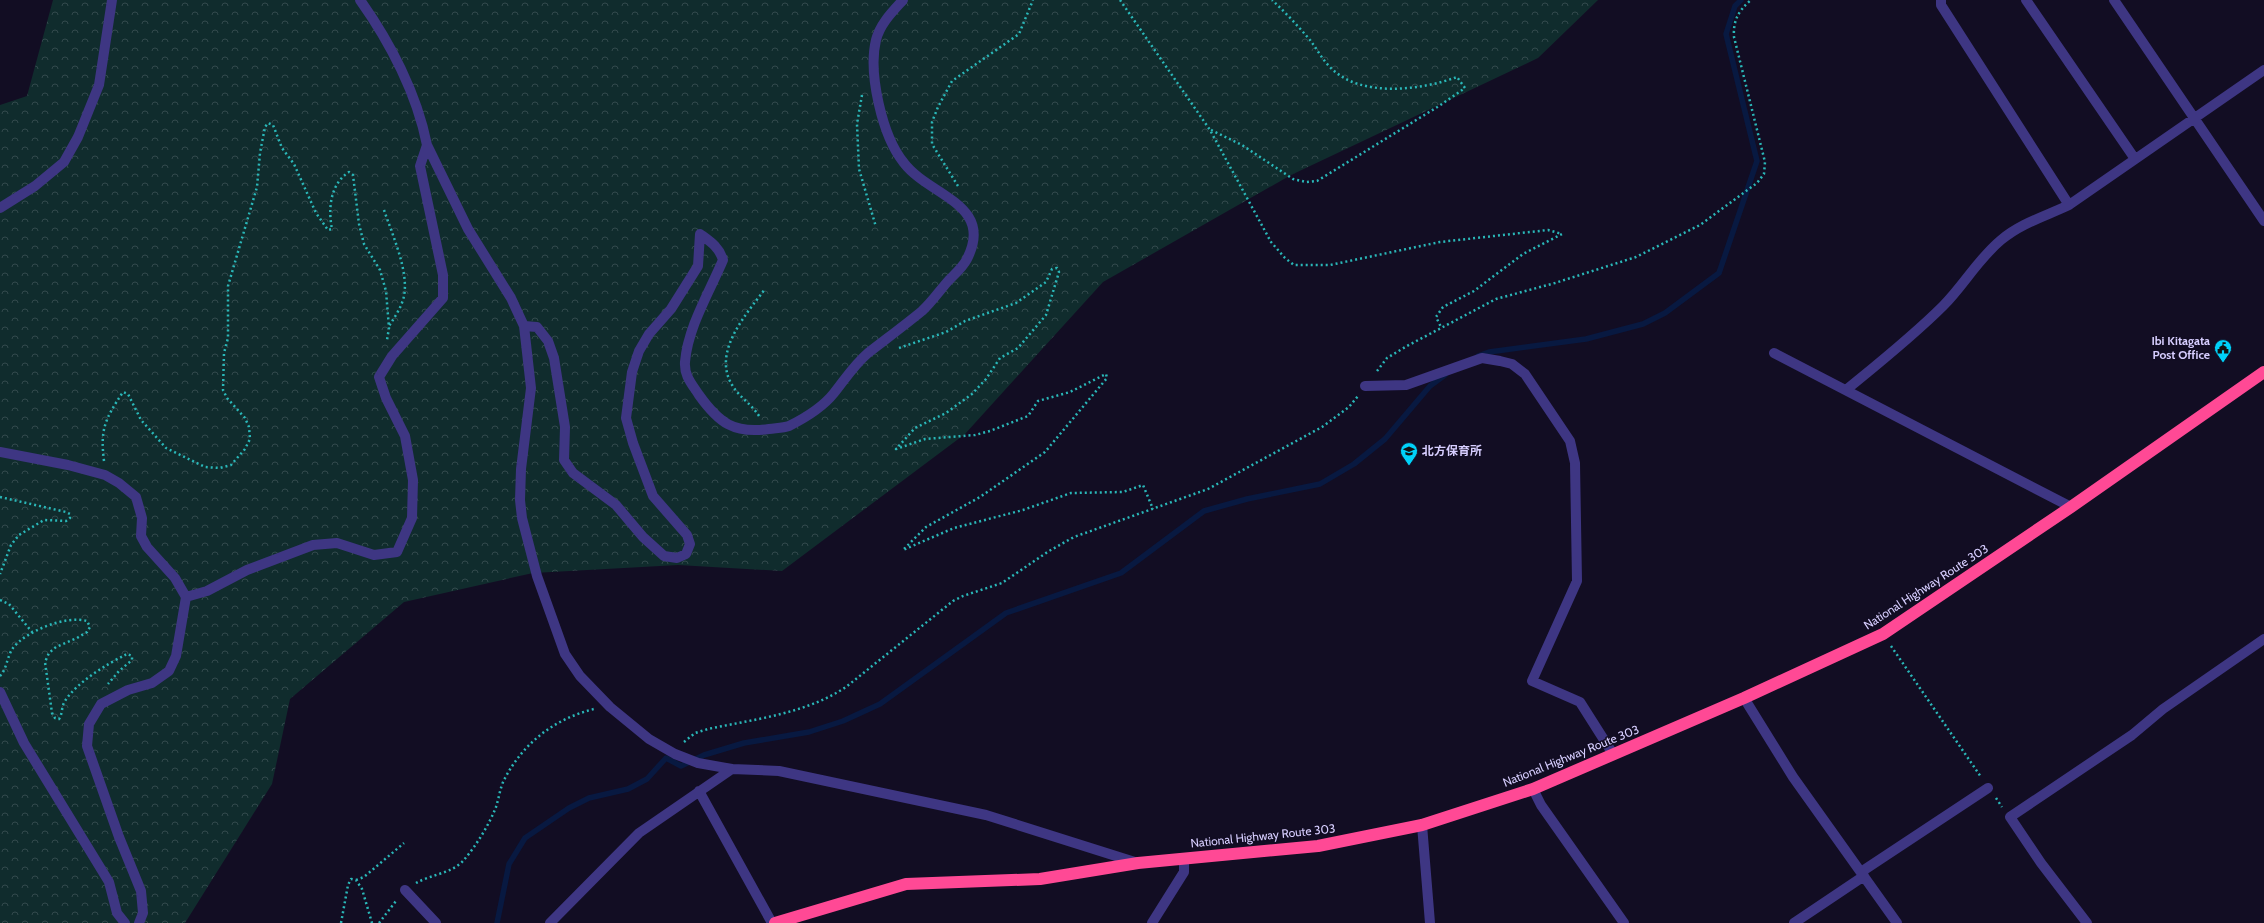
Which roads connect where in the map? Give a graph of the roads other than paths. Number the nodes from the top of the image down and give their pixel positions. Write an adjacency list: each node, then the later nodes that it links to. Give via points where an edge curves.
1 (112, 0): 12 (street, via 99,84 78,137 64,162 35,186)
2 (360, 0): 9 (street, via 371,15 404,78 424,130)
3 (903, 0): 14 (street, via 886,19 876,39 873,62 884,123 903,163 916,177 959,203 966,212 974,233 966,260 924,309 856,363 834,393 817,409 787,427 750,432 729,426 709,409 685,371 696,321 723,260 714,244 700,234 698,266 671,309 649,334 639,351 632,372 626,418 653,496 687,534 690,544 686,554 677,558 664,556 643,537 616,505 573,473 564,460 565,428 554,358 548,341 537,328)
4 (1941, 0): 11 (street, via 1941,5)
5 (2026, 0): 10 (street)
6 (2114, 0): 8 (street)
7 (2264, 70): 8 (street)
8 (2195, 118): 10 (street); 13 (street)
9 (427, 145): 14 (street, via 468,229 511,298); 21 (street, via 420,166 443,275 443,298 392,356 379,377 386,398 405,436 413,480 412,518 397,552 374,556 337,543 313,545 247,570 207,591)
10 (2136, 159): 11 (street)
11 (2069, 205): 18 (street, via 2022,226 2002,239 1977,264 1944,306)
12 (0, 208)
13 (2264, 221)
14 (524, 326): 26 (street, via 531,388 521,469 522,518 537,576 565,654 580,676 649,739 675,754 698,763)
15 (1774, 353): 18 (street)
16 (2264, 372): 20 (highway, National Highway Route 303)
17 (1365, 386): 25 (street, via 1406,385 1482,358 1512,364 1525,374 1542,399 1570,441 1575,463 1577,582 1532,681 1580,702)
18 (1846, 390): 20 (street)
19 (0, 452): 21 (street, via 68,464 105,475 119,483 136,497 142,518 141,536 147,547 175,578)
20 (2071, 507): 24 (highway, National Highway Route 303, via 1883,634)
21 (186, 597): 36 (street, via 176,656 169,671 152,683 128,690 104,703 89,724 87,746 141,891 143,913)
22 (2264, 639): 46 (street, via 2163,709 2132,735 2010,816 2041,863)
23 (0, 692): 35 (street, via 24,743 109,882 117,913)
24 (1744, 698): 25 (highway, National Highway Route 303); 33 (street, via 1793,777)
25 (1613, 754): 28 (highway, National Highway Route 303)
26 (732, 769): 29 (street); 32 (street, via 779,771 986,815)
27 (1988, 788): 33 (street)
28 (1533, 789): 30 (highway, National Highway Route 303); 43 (street, via 1541,805)
29 (699, 791): 38 (street, via 639,833); 39 (street)
30 (1422, 825): 31 (highway, National Highway Route 303, via 1318,846); 42 (street)
31 (1184, 859): 32 (highway, National Highway Route 303); 41 (street, via 1184,872)
32 (1138, 863): 40 (highway, National Highway Route 303, via 1040,879 906,884)
33 (1863, 874): 44 (street); 45 (street)
34 (405, 890): 37 (street)
35 (125, 923)
36 (138, 923)
37 (436, 923)
38 (550, 923)
39 (772, 923)
40 (775, 923)
41 (1152, 923)
42 (1430, 923)
43 (1624, 923)
44 (1794, 923)
45 (1897, 923)
46 (2087, 923)

